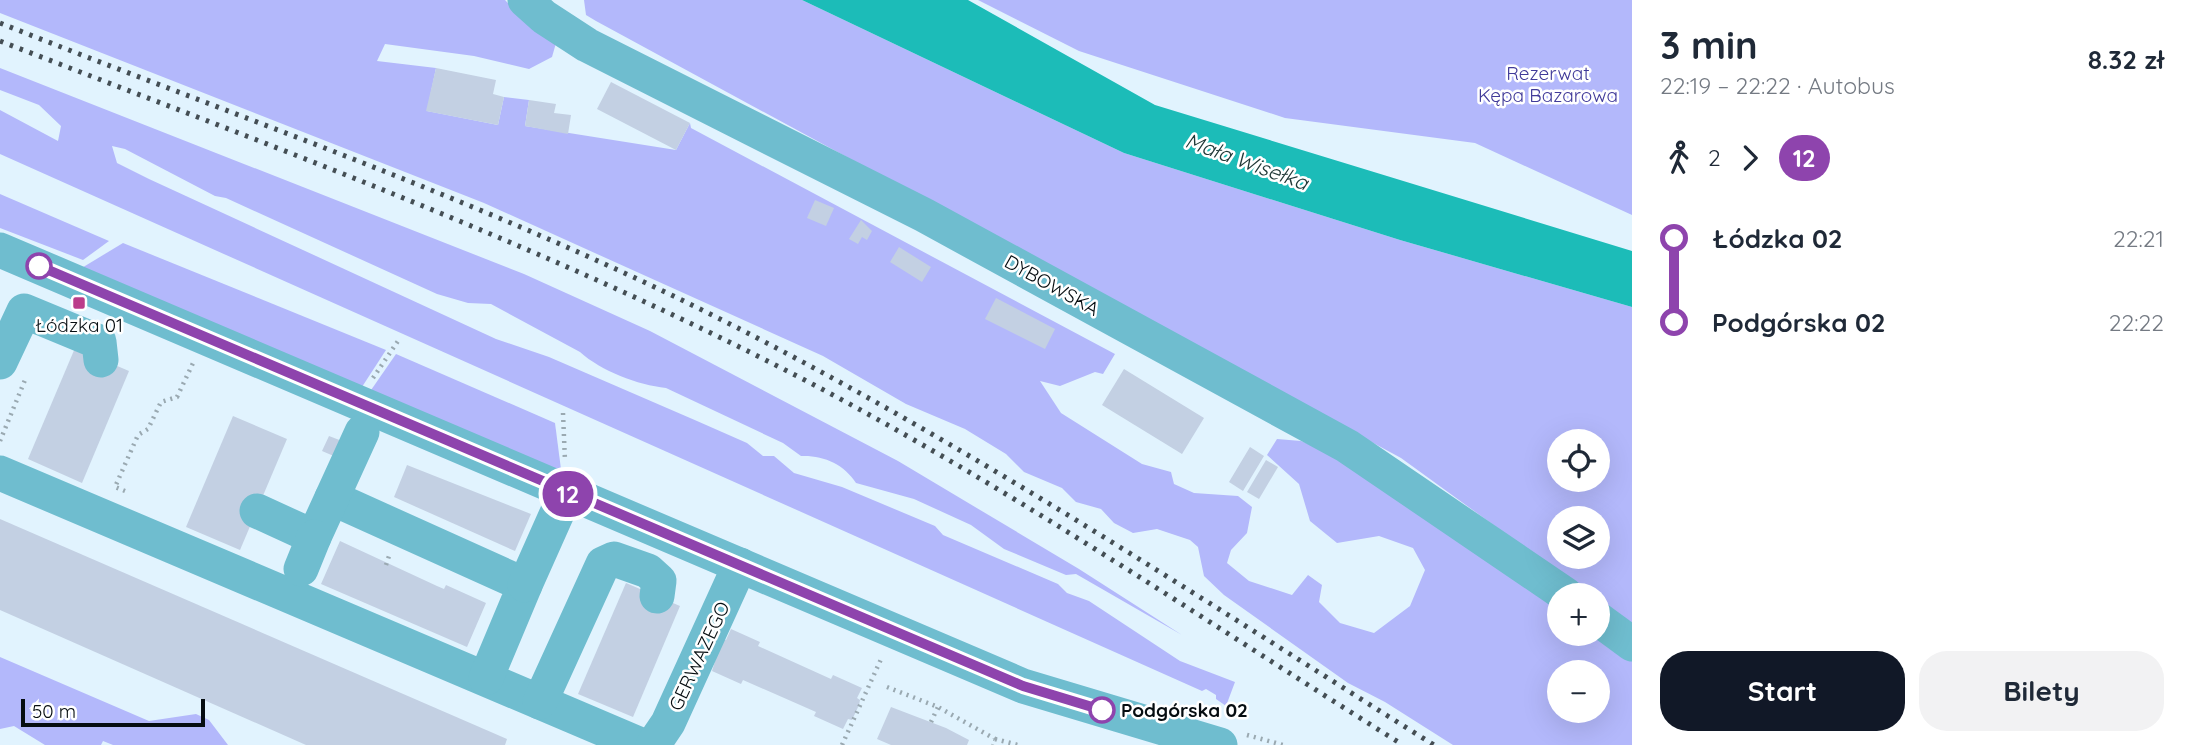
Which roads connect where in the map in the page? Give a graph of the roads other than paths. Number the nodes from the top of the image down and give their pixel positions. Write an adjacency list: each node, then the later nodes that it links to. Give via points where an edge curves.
1 (525, 0): 15 (street, DYBOWSKA, via 587,45 924,215 1347,446)
2 (0, 250): 3 (street)
3 (39, 266): 4 (street); 9 (street)
4 (24, 311): 5 (street, via 99,342); 6 (street)
5 (101, 360)
6 (0, 362)
7 (362, 432): 10 (street)
8 (0, 473): 20 (street)
9 (566, 493): 13 (street); 16 (street)
10 (332, 498): 12 (street); 16 (street)
11 (257, 511): 12 (street)
12 (314, 537): 14 (street)
13 (740, 565): 23 (street, GERWAZEGO, via 668,723); 24 (street, via 1023,686)
14 (301, 569)
15 (1548, 583)
16 (525, 585): 20 (street)
17 (657, 596): 21 (street, via 659,580 648,571 614,559 603,564)
18 (1610, 628): 19 (street)
19 (1632, 644)
20 (486, 677): 21 (street)
21 (540, 702): 22 (street)
22 (641, 745)
23 (653, 745)
24 (1220, 745)

